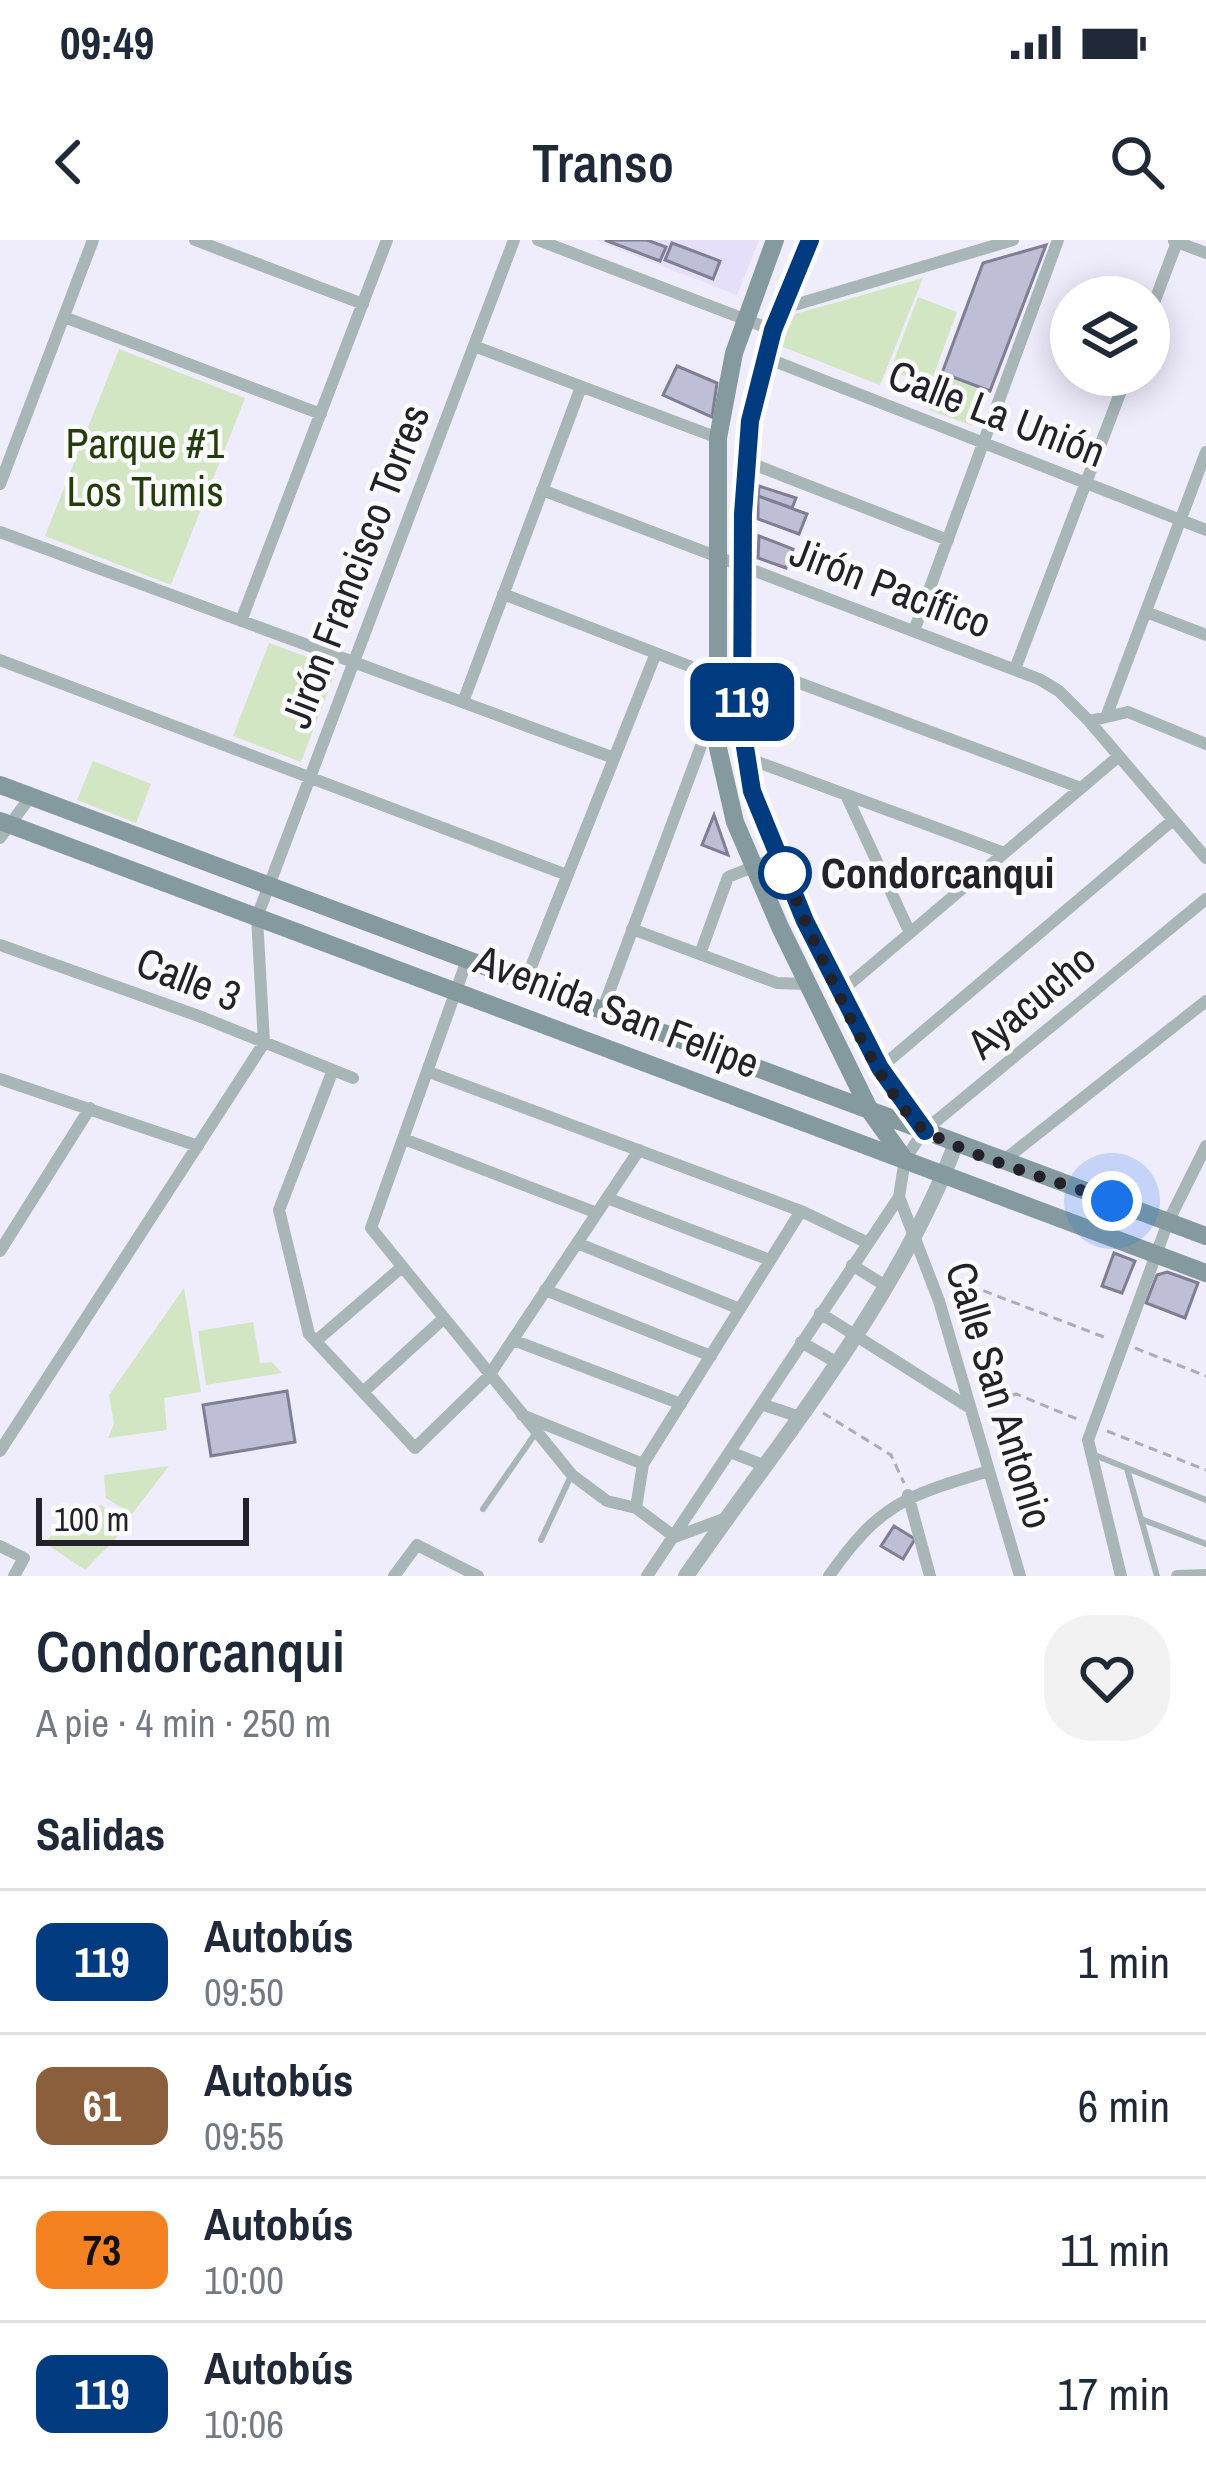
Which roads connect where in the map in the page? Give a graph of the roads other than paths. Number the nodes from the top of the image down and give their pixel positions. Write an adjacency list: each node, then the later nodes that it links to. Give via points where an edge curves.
1 (93, 240): 15 (street)
2 (195, 240): 13 (street)
3 (387, 240): 13 (street)
4 (514, 240): 18 (street, Jirón Francisco Torres)
5 (538, 240): 16 (street)
6 (775, 240): 16 (main road)
7 (810, 240): 14 (main road)
8 (1012, 240): 14 (street)
9 (1058, 240): 24 (street)
10 (1174, 241): 11 (street); 12 (street)
11 (1206, 253)
12 (1162, 276)
13 (363, 304): 22 (street)
14 (781, 309): 17 (main road)
15 (64, 317): 22 (street); 28 (street)
16 (745, 319): 17 (street); 23 (main road)
17 (773, 330): 19 (main road)
18 (474, 346): 20 (street); 43 (street, Jirón Francisco Torres)
19 (764, 357): 24 (street, Calle La Unión); 26 (main road)
20 (581, 387): 23 (street); 29 (street)
21 (1118, 396): 27 (street)
22 (320, 414): 38 (street)
23 (718, 438): 34 (main road)
24 (983, 443): 27 (street, Calle La Unión); 33 (street)
25 (1206, 452): 30 (street)
26 (746, 461): 33 (street); 35 (main road)
27 (1086, 483): 30 (street, Calle La Unión); 45 (street)
28 (0, 484)
29 (542, 490): 34 (street, Jirón Pacífico); 36 (street)
30 (1180, 520): 31 (street, Calle La Unión); 37 (street)
31 (1206, 530)
32 (0, 532): 38 (street)
33 (948, 540): 39 (street)
34 (715, 556): 35 (street, Jirón Pacífico); 46 (main road)
35 (743, 566): 39 (street, Jirón Pacífico); 44 (main road)
36 (503, 594): 41 (street); 47 (street)
37 (1146, 612): 40 (street); 49 (street)
38 (241, 621): 43 (street)
39 (914, 631): 45 (street, Jirón Pacífico)
40 (1206, 635)
41 (656, 653): 46 (street); 53 (street)
42 (0, 660): 55 (street)
43 (354, 662): 47 (street); 55 (street, Jirón Francisco Torres)
44 (743, 662): 54 (main road); 57 (street)
45 (1015, 669): 50 (street, Jirón Pacífico, via 1059,691)
46 (715, 676): 48 (main road)
47 (463, 702): 53 (street)
48 (716, 708): 65 (main road, via 725,788); 70 (street)
49 (1106, 717): 50 (street); 51 (street, via 1128,712)
50 (1088, 721): 52 (street, Jirón Pacífico)
51 (1206, 744)
52 (1119, 756): 57 (street); 60 (street, Jirón Pacífico)
53 (614, 758): 66 (street)
54 (747, 758): 58 (street); 63 (main road)
55 (310, 777): 66 (street); 67 (street, Jirón Francisco Torres)
56 (0, 785): 59 (main road, Avenida San Felipe)
57 (1081, 788): 62 (street)
58 (846, 795): 62 (street); 71 (street)
59 (31, 796): 61 (street); 67 (main road, Avenida San Felipe)
60 (1173, 820): 64 (street, Jirón Pacífico); 82 (street)
61 (3, 828): 69 (main road, Avenida San Felipe)
62 (1004, 853): 71 (street)
63 (778, 857): 65 (street); 78 (main road)
64 (1206, 858)
65 (754, 867): 73 (street, via 728,877); 76 (main road)
66 (567, 875): 75 (street)
67 (269, 886): 69 (street, Jirón Francisco Torres); 74 (main road, Avenida San Felipe)
68 (1206, 898): 89 (street, Ayacucho)
69 (257, 916): 77 (main road, Avenida San Felipe); 81 (street)
70 (632, 929): 73 (street); 80 (street)
71 (910, 933): 78 (street)
72 (0, 945): 81 (street, Calle 3)
73 (700, 954): 76 (street, via 778,983)
74 (467, 960): 75 (main road, Avenida San Felipe); 77 (street)
75 (525, 982): 80 (main road, Avenida San Felipe)
76 (806, 984): 88 (main road)
77 (457, 989): 84 (street); 95 (main road, Avenida San Felipe)
78 (839, 993): 82 (main road)
79 (1206, 1001): 96 (street)
80 (602, 1011): 88 (main road, Avenida San Felipe)
81 (264, 1043): 83 (street, Calle 3); 92 (street)
82 (880, 1068): 89 (main road)
83 (333, 1070): 85 (street, Calle 3); 120 (street, via 279,1210)
84 (428, 1072): 90 (street); 94 (street)
85 (353, 1078)
86 (0, 1079): 87 (street)
87 (90, 1108): 92 (street); 107 (street)
88 (870, 1112): 89 (main road, Avenida San Felipe); 95 (main road)
89 (925, 1131): 91 (main road, Avenida San Felipe); 95 (street, Ayacucho)
90 (404, 1139): 101 (street); 111 (street, via 371,1228)
91 (956, 1143): 96 (main road, Avenida San Felipe); 97 (street)
92 (198, 1145): 132 (street)
93 (1206, 1146): 102 (street)
94 (639, 1150): 99 (street); 100 (street)
95 (905, 1160): 97 (main road, Avenida San Felipe); 98 (street)
96 (1003, 1161): 102 (main road, Avenida San Felipe)
97 (944, 1174): 103 (street); 108 (main road, Avenida San Felipe)
98 (899, 1197): 103 (street, Calle San Antonio); 105 (street)
99 (607, 1198): 101 (street); 109 (street)
100 (801, 1211): 105 (street); 109 (street)
101 (597, 1213): 106 (street)
102 (1168, 1222): 104 (main road, Avenida San Felipe); 108 (street)
103 (916, 1234): 113 (street); 129 (street, Calle San Antonio)
104 (1206, 1236)
105 (866, 1242): 110 (street)
106 (577, 1243): 114 (street); 115 (street)
107 (0, 1251)
108 (1155, 1254): 112 (main road, Avenida San Felipe); 134 (street, via 1091,1425)
109 (770, 1260): 115 (street)
110 (851, 1264): 113 (street); 116 (street)
111 (402, 1267): 117 (street); 120 (street)
112 (1206, 1274)
113 (884, 1285): 118 (street)
114 (545, 1290): 119 (street); 122 (street)
115 (740, 1309): 122 (street)
116 (820, 1312): 118 (street); 121 (street)
117 (443, 1319): 124 (street); 125 (street)
118 (854, 1333): 123 (street); 129 (street)
119 (513, 1340): 124 (street); 126 (street)
120 (316, 1341): 125 (street)
121 (801, 1342): 123 (street); 127 (street)
122 (711, 1356): 126 (street)
123 (834, 1361): 128 (street)
124 (488, 1377): 125 (street, via 416,1448); 130 (street)
125 (363, 1392)
126 (681, 1404): 135 (street)
127 (760, 1405): 128 (street); 133 (street)
128 (802, 1409): 136 (street)
129 (971, 1409): 138 (street, Calle San Antonio)
130 (517, 1413): 131 (street); 135 (street)
131 (536, 1434): 139 (street); 143 (lane)
132 (0, 1450)
133 (730, 1452): 136 (street); 146 (street)
134 (1088, 1453): 137 (lane); 160 (street)
135 (643, 1464): 142 (street)
136 (763, 1465): 144 (street)
137 (1127, 1469): 141 (lane); 145 (lane)
138 (989, 1471): 140 (street); 159 (street, Calle San Antonio)
139 (572, 1475): 142 (street, via 607,1501); 147 (lane)
140 (908, 1495): 157 (street, via 869,1524); 158 (street)
141 (1206, 1499)
142 (636, 1508): 146 (street)
143 (483, 1509)
144 (726, 1518): 146 (street); 151 (street)
145 (1141, 1519): 148 (lane); 161 (lane)
146 (675, 1537): 150 (street)
147 (541, 1540)
148 (1206, 1544)
149 (0, 1546): 153 (street, via 24,1558)
150 (663, 1553): 151 (street); 156 (street)
151 (688, 1573)
152 (1206, 1575): 162 (street)
153 (14, 1576)
154 (394, 1576): 155 (street, via 417,1545)
155 (478, 1576)
156 (647, 1576)
157 (829, 1576)
158 (929, 1576)
159 (1020, 1576)
160 (1120, 1576)
161 (1157, 1576)
162 (1177, 1576)

